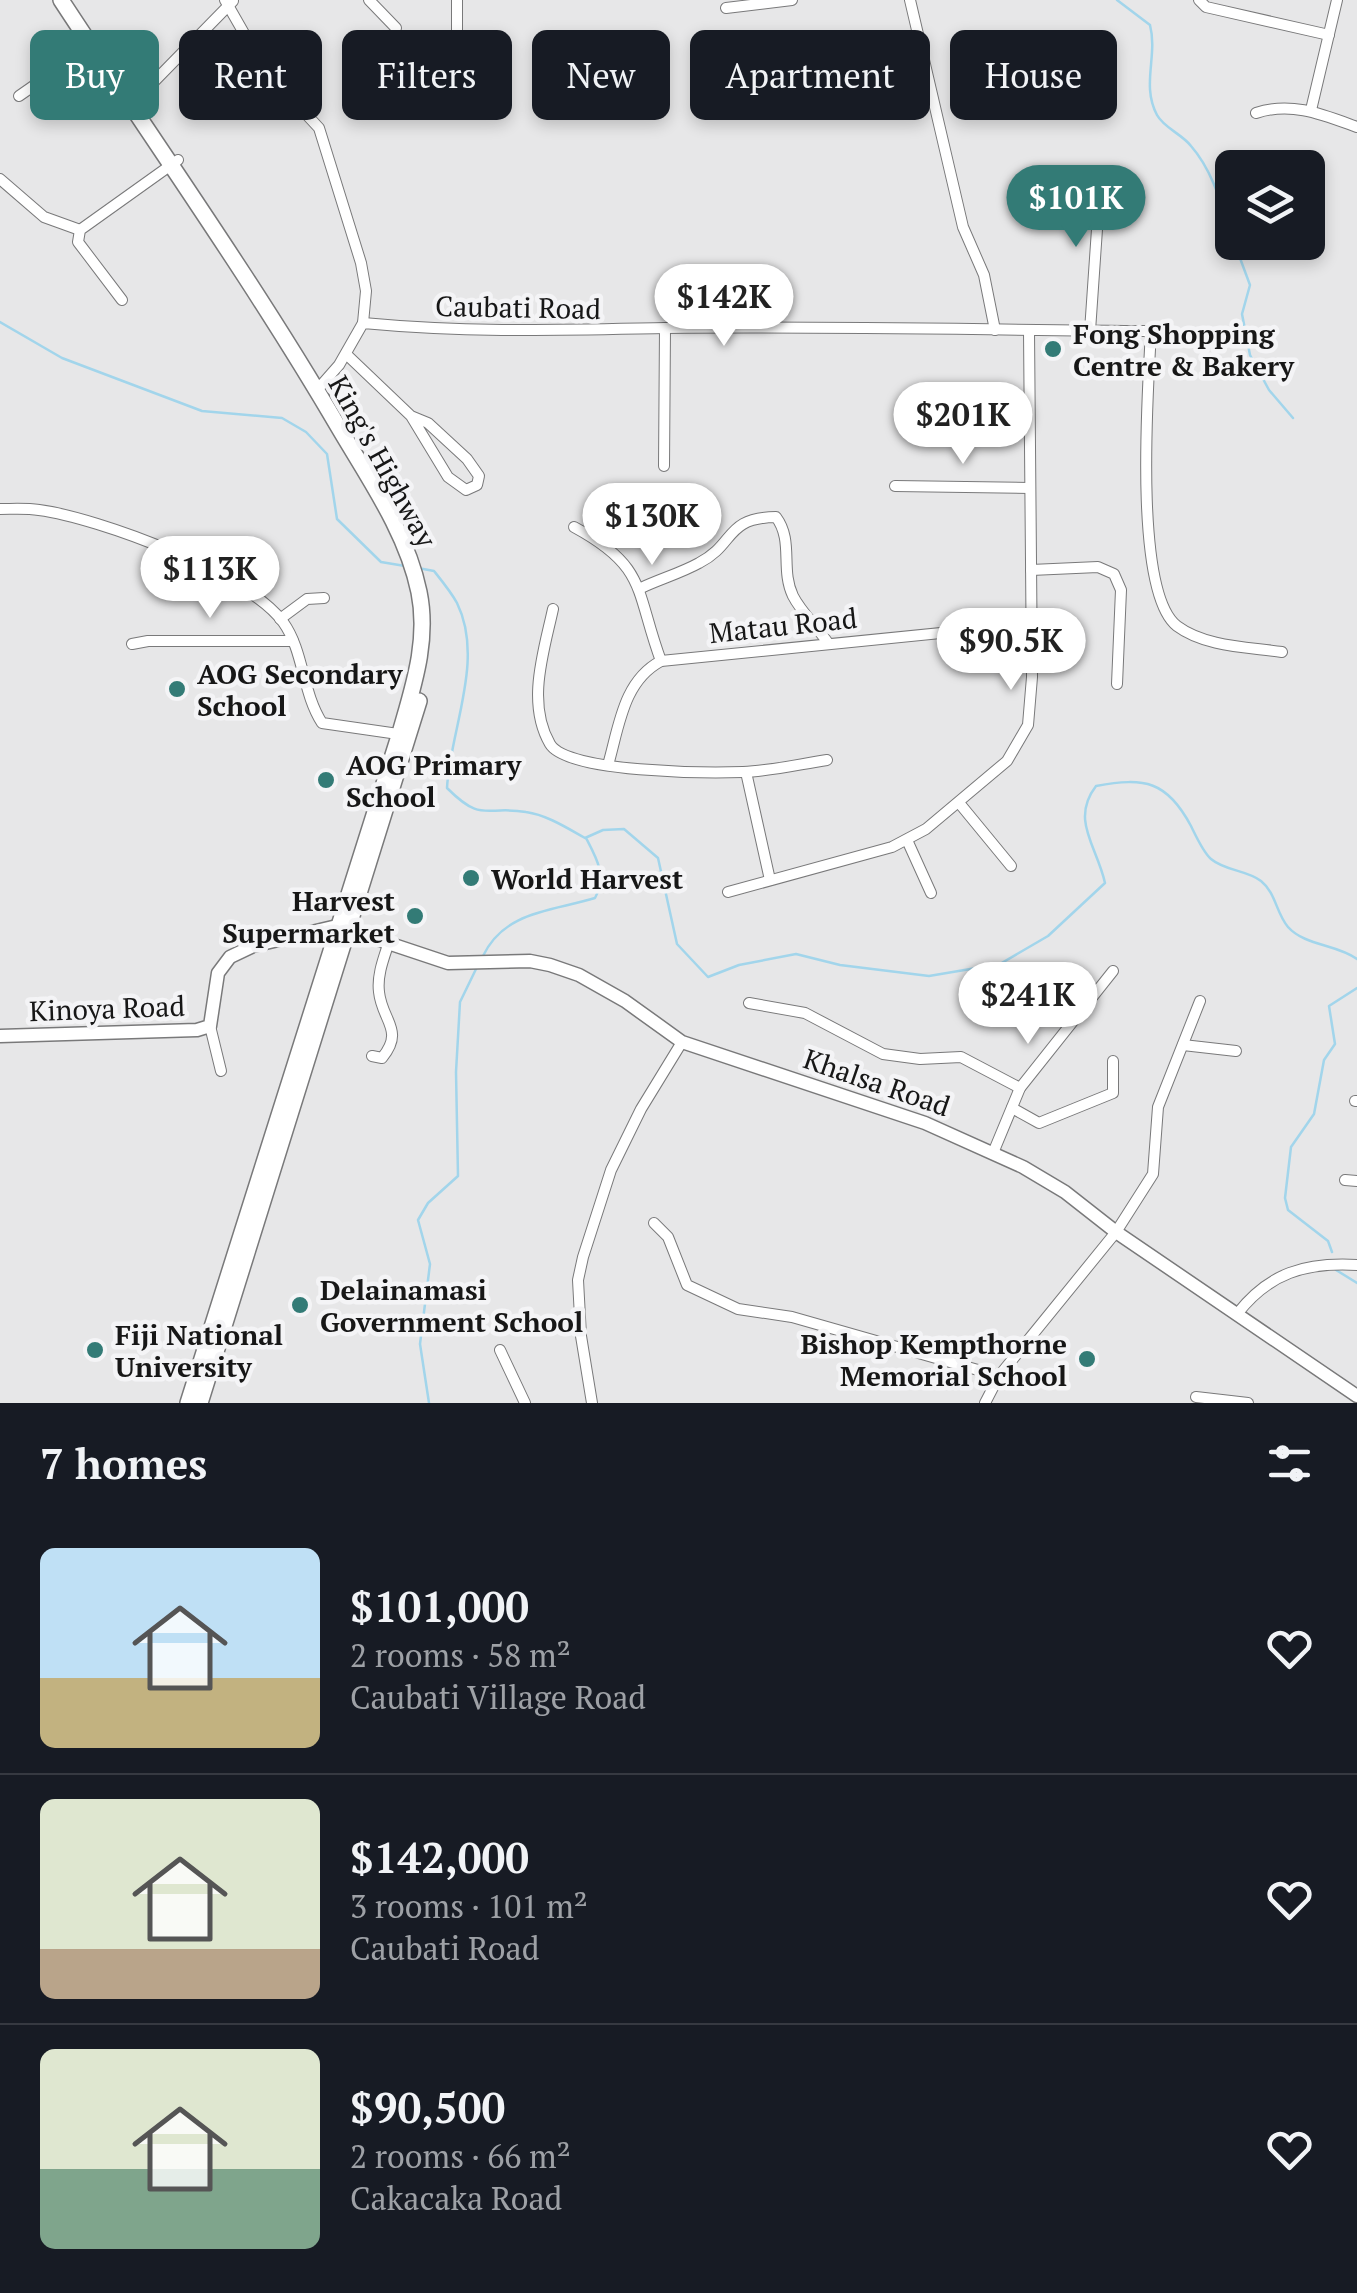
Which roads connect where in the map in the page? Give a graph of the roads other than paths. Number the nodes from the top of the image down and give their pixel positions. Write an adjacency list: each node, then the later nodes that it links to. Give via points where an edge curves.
1 (61, 0): 12 (highway, King's Highway)
2 (72, 0): 13 (highway, King's Highway)
3 (369, 0): 11 (street)
4 (458, 0): 14 (street)
5 (792, 0): 10 (street)
6 (910, 0): 31 (street, via 963,227 984,274)
7 (1199, 0): 15 (street, via 1206,7)
8 (1337, 0): 15 (street)
9 (229, 1): 16 (street); 29 (street, via 265,70 319,128 361,263)
10 (726, 8)
11 (396, 28)
12 (85, 30)
13 (88, 30)
14 (458, 30)
15 (1329, 34): 19 (street)
16 (159, 75)
17 (30, 88): 18 (street)
18 (19, 96)
19 (1311, 110): 20 (street); 23 (street)
20 (1256, 113)
21 (146, 120): 24 (highway, King's Highway)
22 (150, 120): 24 (highway, King's Highway)
23 (1357, 128)
24 (174, 162): 27 (street); 35 (highway, King's Highway)
25 (1101, 172): 33 (street)
26 (0, 179): 27 (street, via 44,216)
27 (80, 230): 28 (street, via 78,242)
28 (122, 300)
29 (363, 323): 30 (street, Caubati Road, via 495,332); 34 (street)
30 (666, 328): 31 (street, Caubati Road); 37 (street)
31 (995, 330): 32 (street, Caubati Road)
32 (1029, 330): 33 (street, Caubati Road); 39 (street)
33 (1090, 331): 51 (street, Caubati Road, via 1151,332 1150,552 1164,609 1176,625 1218,642)
34 (346, 354): 35 (street); 36 (street)
35 (320, 387): 54 (highway, King's Highway, via 358,438 417,566 422,643)
36 (411, 416): 36 (street, via 467,459 479,476 477,485 466,490 448,478)
37 (664, 466)
38 (895, 486): 39 (street)
39 (1030, 488): 42 (street)
40 (0, 509): 46 (street, via 40,510 141,541 219,574)
41 (574, 527): 43 (street, via 601,542)
42 (1031, 570): 47 (street); 53 (street, via 1098,567 1114,574 1121,590)
43 (641, 588): 49 (street, via 700,563 739,524 776,517 788,541 784,567 794,597); 52 (street)
44 (324, 598): 46 (street, via 307,599)
45 (553, 609): 56 (street, via 538,684 544,732 562,754)
46 (280, 618): 48 (street)
47 (1031, 624): 49 (street, Matau Road); 58 (street, via 1028,725 1007,760)
48 (293, 641): 50 (street); 54 (street, via 322,723)
49 (828, 643): 52 (street, Matau Road)
50 (132, 644)
51 (1282, 652)
52 (661, 661): 56 (street, via 632,684)
53 (1117, 684)
54 (405, 735): 64 (highway, King's Highway)
55 (827, 760): 57 (street)
56 (608, 765): 57 (street)
57 (746, 772): 61 (street)
58 (960, 804): 59 (street); 60 (street)
59 (906, 840): 61 (street); 63 (street)
60 (1011, 866)
61 (770, 880): 62 (street)
62 (728, 892)
63 (931, 893)
64 (343, 929): 65 (main road, Khalsa Road); 69 (main road, Kinoya Road, via 252,946 230,957 218,973); 88 (highway, King's Highway); 89 (highway, King's Highway)
65 (388, 945): 71 (main road, Khalsa Road, via 448,963 530,962 579,975); 74 (street, via 378,991 392,1046 382,1058)
66 (1113, 971): 77 (street)
67 (1200, 1001): 72 (street)
68 (750, 1003): 77 (street, via 804,1013 883,1054 961,1057)
69 (210, 1026): 70 (main road, Kinoya Road, via 184,1033); 76 (street)
70 (0, 1036)
71 (682, 1042): 79 (main road, Khalsa Road, via 925,1123); 91 (street, via 611,1170 582,1257 581,1336)
72 (1182, 1045): 73 (street); 81 (street, via 1158,1107 1153,1174)
73 (1236, 1051)
74 (372, 1056)
75 (1113, 1061): 78 (street, via 1113,1093 1039,1123)
76 (221, 1071)
77 (1020, 1088): 78 (street)
78 (1012, 1108): 79 (street)
79 (993, 1153): 81 (main road, Khalsa Road, via 1066,1192)
80 (654, 1223): 85 (street, via 668,1237 686,1285 710,1298)
81 (1116, 1232): 83 (main road, Khalsa Road); 85 (street)
82 (1357, 1264): 83 (street, via 1306,1266 1256,1290)
83 (1236, 1314): 87 (main road, Khalsa Road)
84 (500, 1350): 90 (street)
85 (999, 1376): 92 (street)
86 (1196, 1396): 93 (street)
87 (1357, 1396)
88 (188, 1403)
89 (200, 1403)
90 (525, 1403)
91 (592, 1403)
92 (985, 1403)
93 (1248, 1403)

